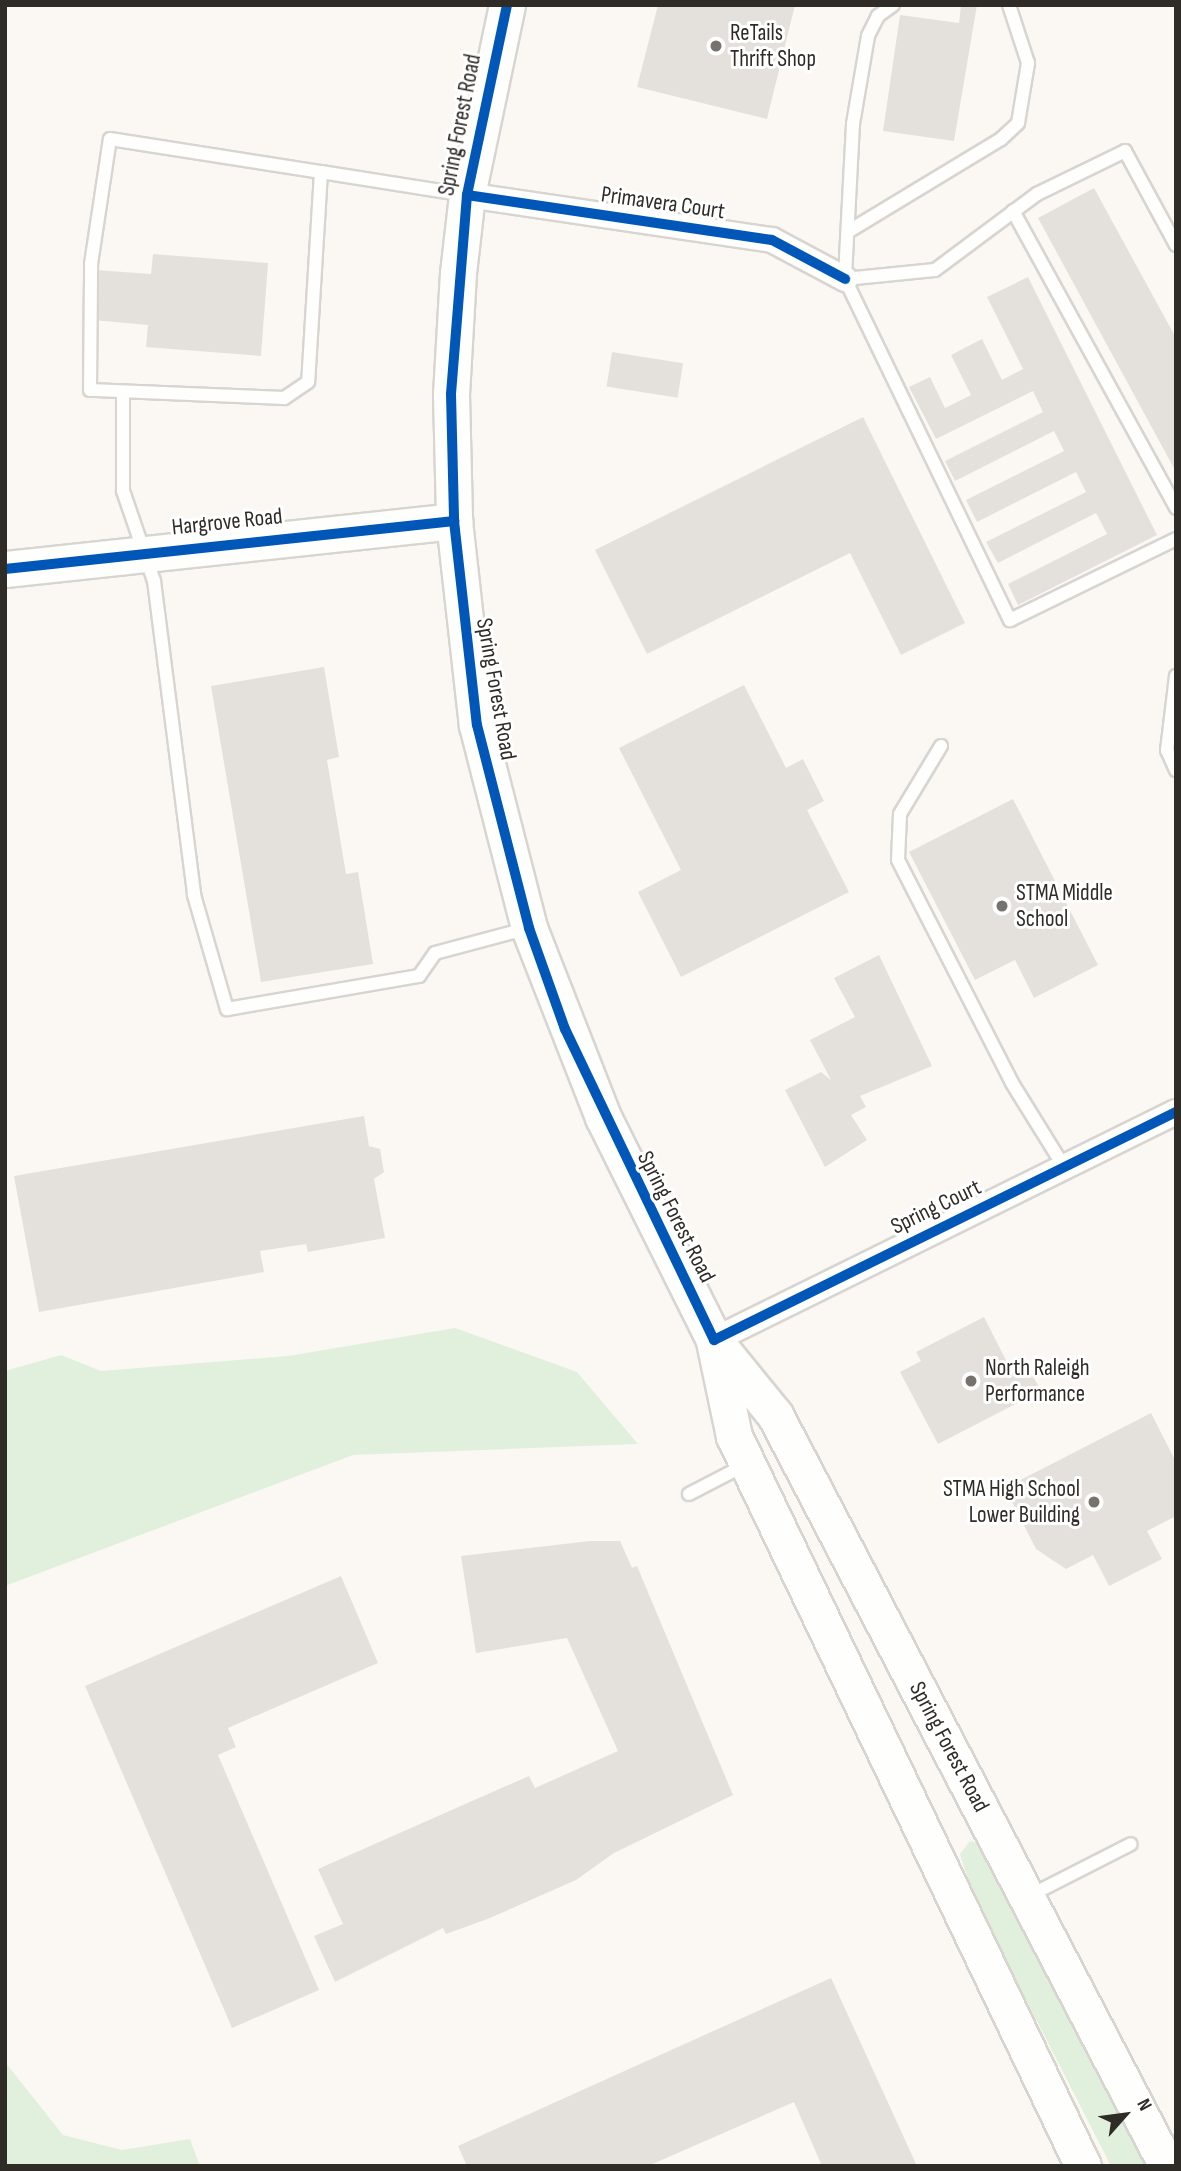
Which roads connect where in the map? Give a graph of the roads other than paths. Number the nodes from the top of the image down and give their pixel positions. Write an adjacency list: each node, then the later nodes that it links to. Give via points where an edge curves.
1 (507, 5): 5 (main road, Spring Forest Road)
2 (893, 5): 7 (lane, via 878,16 869,37 853,124)
3 (1009, 5): 7 (lane, via 1028,63 1018,122 1001,139)
4 (321, 172): 5 (lane); 10 (lane, via 308,382 284,398); 10 (lane, via 110,139 91,264 90,390)
5 (467, 195): 9 (street, Primavera Court, via 772,240); 12 (main road, Spring Forest Road, via 451,394)
6 (1013, 211): 8 (lane, via 1125,151); 9 (lane, via 934,270); 11 (lane)
7 (849, 231): 9 (lane)
8 (1176, 245)
9 (845, 279): 13 (lane, via 1010,620)
10 (122, 393): 14 (lane, via 123,491)
11 (1176, 508)
12 (454, 521): 14 (main road, Hargrove Road); 19 (main road, Spring Forest Road, via 477,725)
13 (1176, 539)
14 (146, 552): 15 (main road, Hargrove Road); 19 (lane, via 194,895 227,1009 419,975 435,953)
15 (5, 569)
16 (1176, 676): 18 (lane, via 1167,750)
17 (940, 746): 21 (lane, via 900,814 898,860 1012,1083)
18 (1176, 770)
19 (529, 928): 22 (main road, Spring Forest Road, via 603,1117)
20 (1176, 1112): 21 (street, Spring Court)
21 (1064, 1167): 22 (street, Spring Court)
22 (714, 1340): 23 (main road, Spring Forest Road, via 734,1436); 26 (main road, Spring Forest Road, via 775,1415)
23 (747, 1463): 24 (lane); 27 (main road, Spring Forest Road)
24 (689, 1493)
25 (1131, 1844): 26 (lane)
26 (1028, 1896): 28 (main road, Spring Forest Road)
27 (1083, 2166)
28 (1167, 2166)

